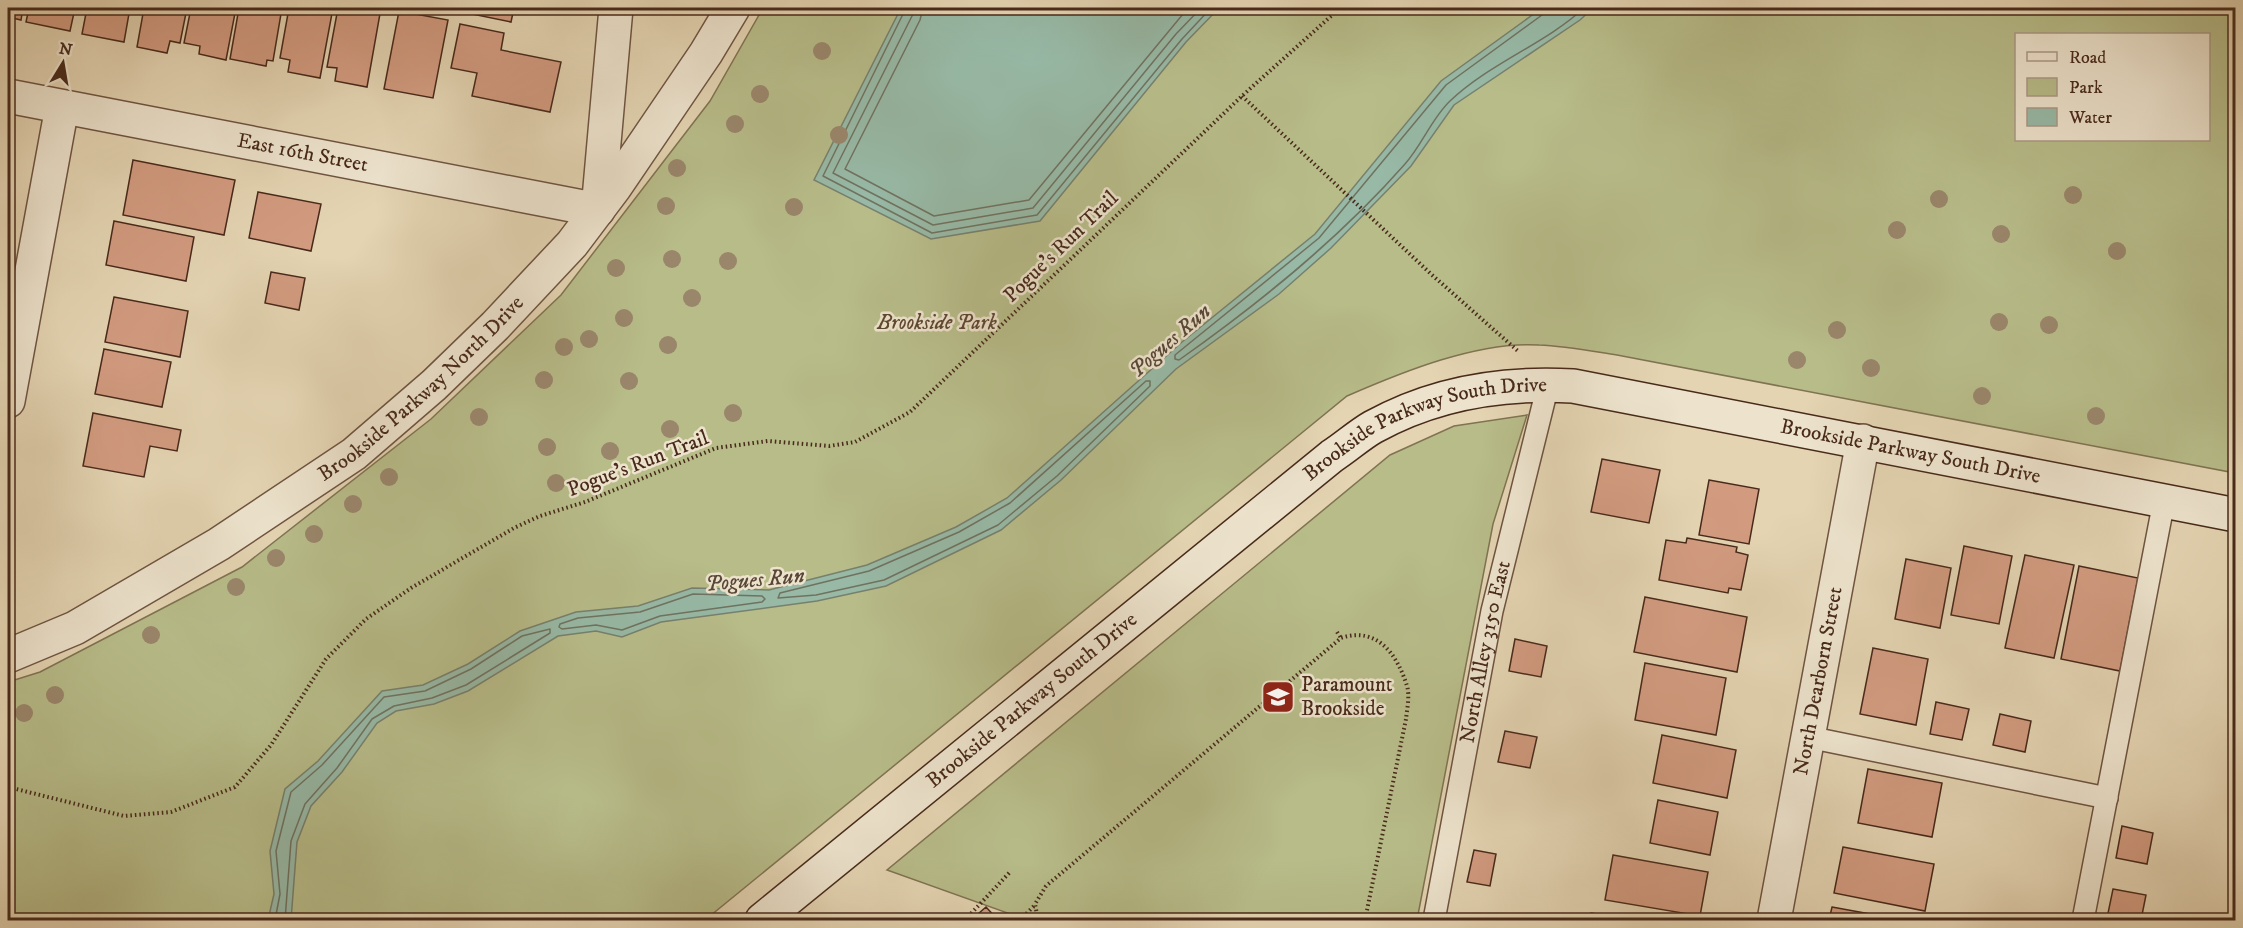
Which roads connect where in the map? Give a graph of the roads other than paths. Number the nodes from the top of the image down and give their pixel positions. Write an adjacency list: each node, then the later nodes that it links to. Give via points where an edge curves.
1 (616, 8): 5 (street)
2 (733, 8): 5 (street, Brookside Parkway North Drive)
3 (8, 96): 4 (street, East 16th Street)
4 (62, 107): 5 (street, East 16th Street); 7 (street)
5 (598, 210): 11 (street, Brookside Parkway North Drive, via 572,244 488,333 354,454 179,569 75,628)
6 (1552, 385): 8 (street, Brookside Parkway South Drive); 14 (street, Brookside Parkway South Drive, via 1517,384 1462,393 1372,427); 15 (lane, North Alley 3150 East, via 1492,611)
7 (8, 401)
8 (1863, 441): 9 (street, Brookside Parkway South Drive); 12 (street, North Dearborn Street)
9 (2164, 501): 10 (street, Brookside Parkway South Drive); 13 (lane)
10 (2235, 515)
11 (8, 656)
12 (1808, 737): 13 (lane); 16 (street, North Dearborn Street)
13 (2107, 798): 17 (lane)
14 (762, 921)
15 (1434, 921)
16 (1774, 921)
17 (2083, 921)

